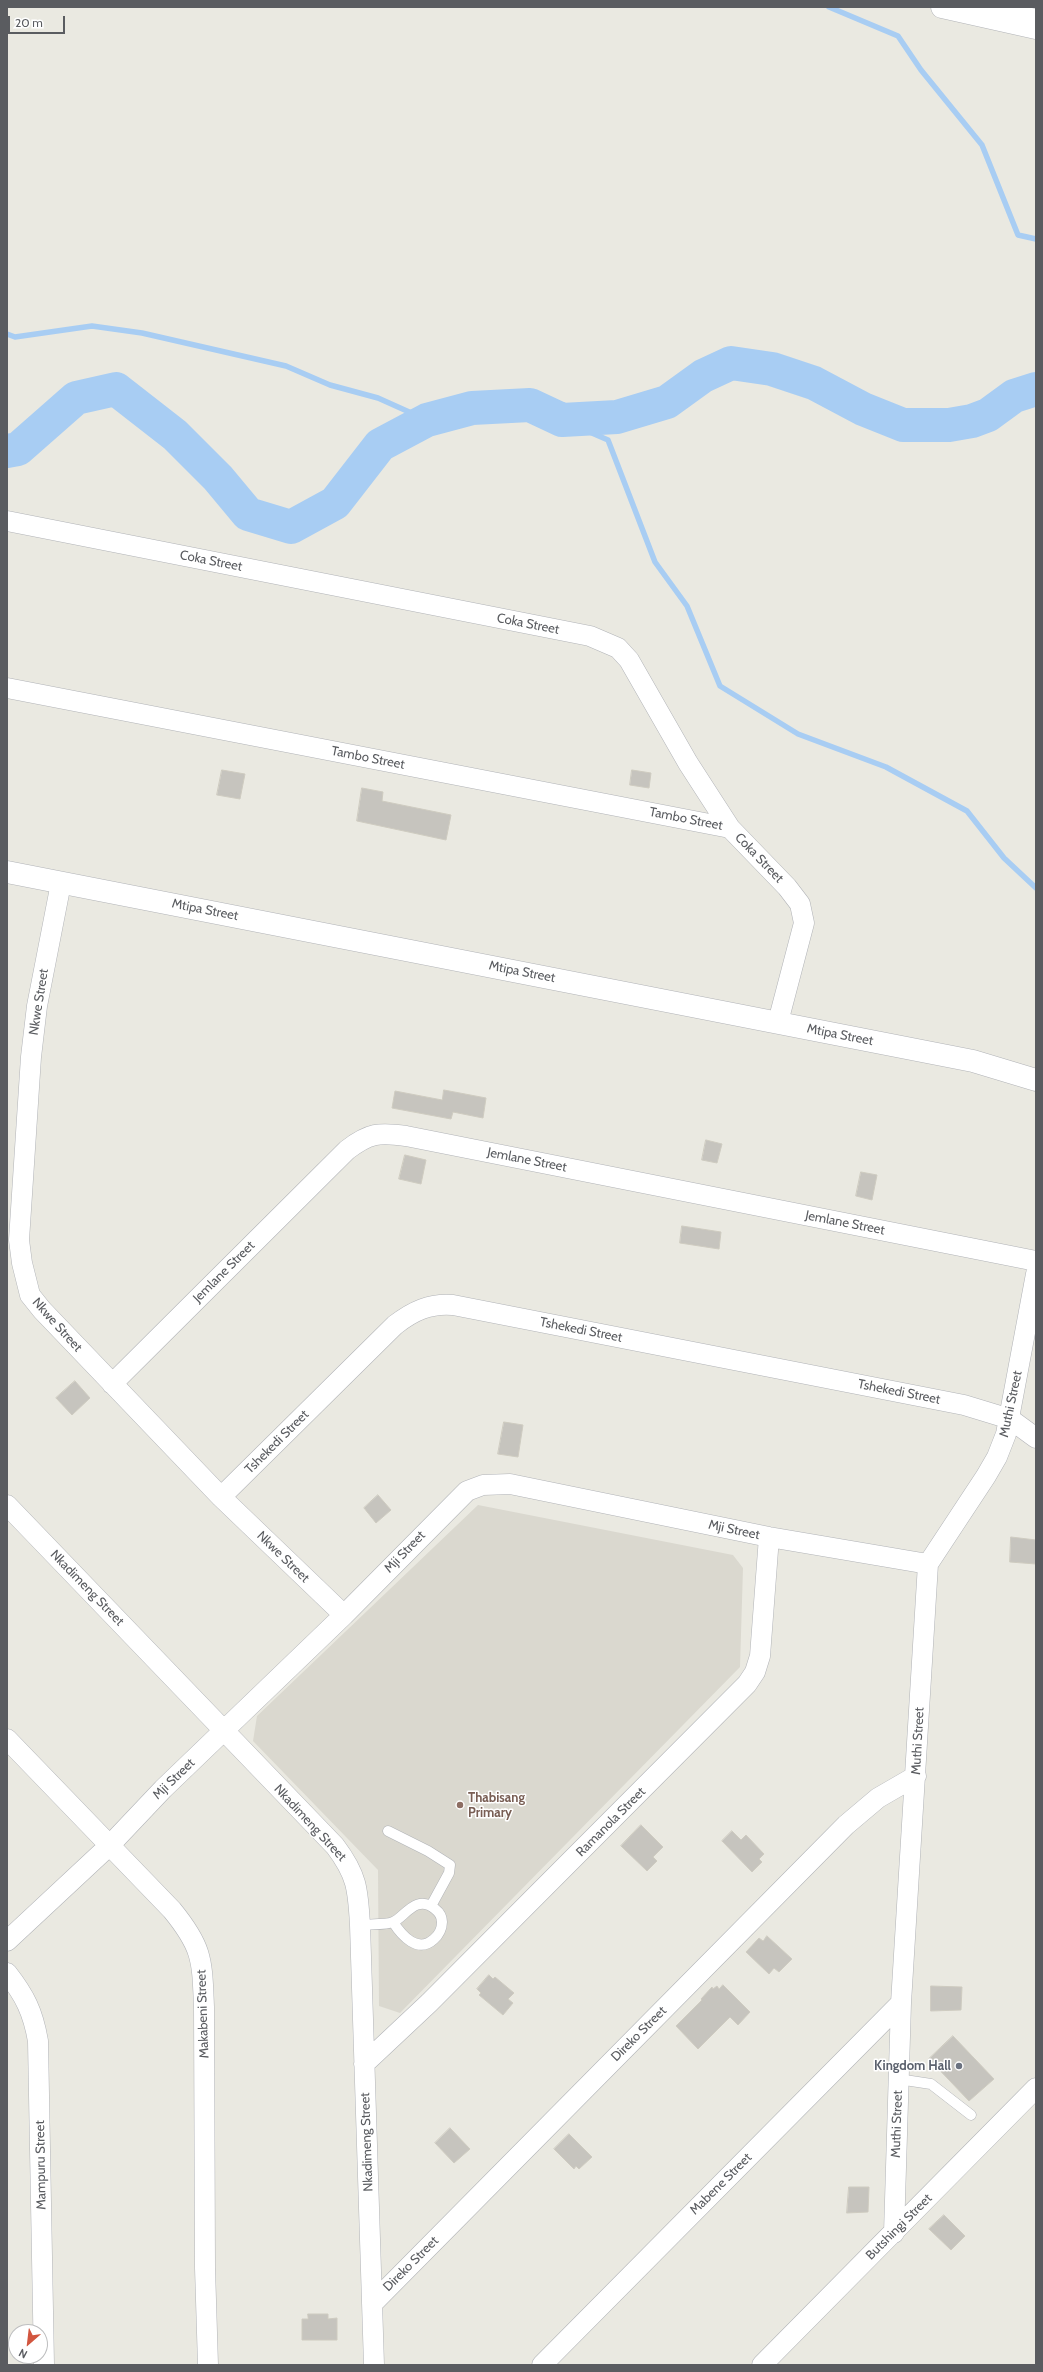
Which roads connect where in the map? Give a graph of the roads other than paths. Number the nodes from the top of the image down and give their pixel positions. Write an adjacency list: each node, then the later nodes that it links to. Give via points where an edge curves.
1 (942, 7): 4 (street)
2 (1001, 7): 3 (lane)
3 (1036, 14)
4 (1036, 28)
5 (7, 521): 7 (street, Coka Street, via 590,636 607,642 618,648 629,660 688,763)
6 (7, 688): 7 (street, Tambo Street)
7 (730, 828): 10 (street, Coka Street, via 787,887 804,913 802,935)
8 (7, 872): 9 (street, Mtipa Street)
9 (61, 884): 10 (street, Mtipa Street, via 160,901); 15 (street, Nkwe Street, via 37,1006 31,1057 19,1240 30,1295)
10 (778, 1022): 11 (street, Mtipa Street, via 973,1061)
11 (1036, 1080)
12 (1036, 1261): 15 (street, Jemlane Street, via 414,1137 380,1134 361,1139 347,1150)
13 (1036, 1274): 14 (street, Muthi Street)
14 (1031, 1333): 16 (street, Muthi Street)
15 (112, 1384): 18 (street, Nkwe Street)
16 (1010, 1419): 17 (street, Tshekedi Street); 18 (street, Tshekedi Street, via 964,1405 460,1306 439,1304 409,1314 395,1325); 21 (street, Muthi Street, via 997,1457)
17 (1036, 1438)
18 (221, 1497): 22 (street, Nkwe Street)
19 (7, 1505): 23 (street, Nkadimeng Street)
20 (769, 1537): 21 (street, Mji Street); 22 (street, Mji Street, via 510,1484 482,1485 467,1491 455,1502); 34 (street, Ramanola Street, via 760,1656 755,1672 747,1684)
21 (928, 1564): 25 (street, Muthi Street)
22 (344, 1615): 23 (street, Mji Street)
23 (223, 1731): 27 (street, Mji Street); 30 (street, Nkadimeng Street, via 346,1860 356,1885)
24 (7, 1739): 27 (street, Makabeni Street)
25 (916, 1776): 33 (street, Muthi Street); 39 (street, Direko Street, via 878,1798 846,1825)
26 (388, 1831): 28 (lane, via 450,1865)
27 (110, 1845): 31 (street, Mji Street); 41 (street, Makabeni Street, via 172,1910 189,1931 199,1950 204,2007)
28 (431, 1906): 29 (lane, via 408,1908); 29 (lane, via 439,1913 442,1921 440,1931 426,1944 407,1940)
29 (393, 1922): 30 (lane)
30 (360, 1925): 34 (street, Nkadimeng Street)
31 (7, 1941)
32 (7, 1973): 40 (street, Mampuru Street, via 22,1991 34,2018 38,2041)
33 (901, 2003): 35 (street, Muthi Street); 43 (street, Mabene Street)
34 (364, 2064): 39 (street, Nkadimeng Street)
35 (898, 2079): 37 (lane, via 931,2084); 38 (street, Muthi Street)
36 (1036, 2088): 38 (street, Butshingi Street)
37 (971, 2115)
38 (894, 2233): 44 (street, Butshingi Street)
39 (372, 2304): 42 (street, Nkadimeng Street)
40 (44, 2365)
41 (208, 2365)
42 (374, 2365)
43 (542, 2365)
44 (762, 2365)

